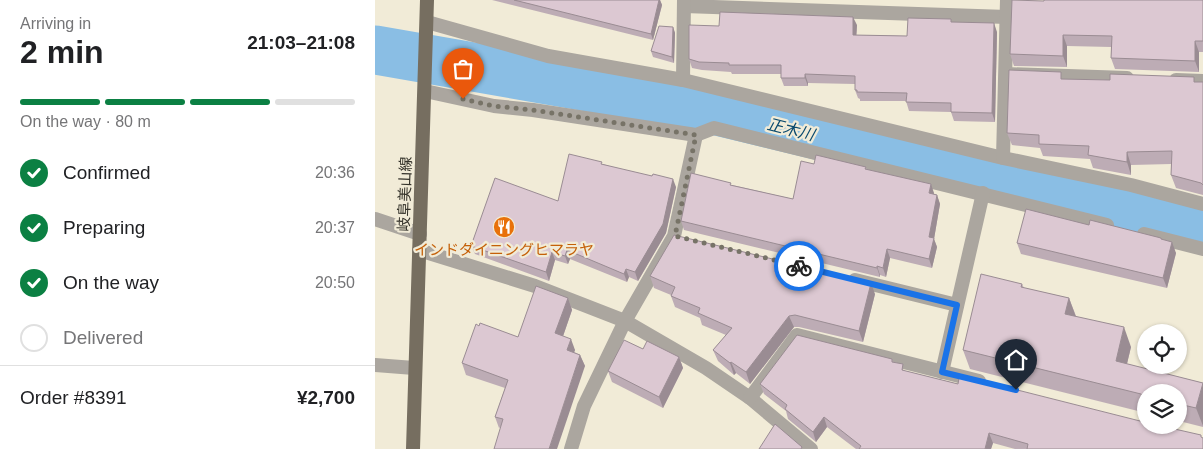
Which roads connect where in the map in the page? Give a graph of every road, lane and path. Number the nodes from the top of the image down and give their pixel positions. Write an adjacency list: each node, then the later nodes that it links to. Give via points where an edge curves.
1 (427, 0): 5 (main road, 岐阜美山線)
2 (1007, 0): 4 (street)
3 (684, 3): 4 (street); 8 (street)
4 (1007, 17): 6 (street)
5 (427, 28): 8 (street, via 548,56); 11 (main road, 岐阜美山線)
6 (1005, 74): 7 (street); 13 (street)
7 (1144, 79)
8 (683, 80): 13 (street)
9 (1163, 80): 10 (street)
10 (1203, 81)
11 (425, 84): 12 (street, via 494,106); 17 (main road, 岐阜美山線)
12 (696, 135): 14 (street, via 714,128); 22 (street, via 679,237)
13 (1003, 158): 15 (street, via 1131,184)
14 (983, 194): 18 (street); 21 (street)
15 (1203, 204)
16 (375, 219): 17 (street)
17 (420, 234): 19 (main road, 岐阜美山線)
18 (1203, 249)
19 (419, 250): 22 (street, via 535,286); 24 (main road, 岐阜美山線)
20 (844, 277): 21 (street)
21 (957, 305): 25 (street)
22 (625, 321): 27 (street); 29 (street, via 584,406)
23 (375, 365): 24 (street)
24 (414, 368): 28 (main road, 岐阜美山線)
25 (942, 372): 26 (street); 27 (street, via 797,335)
26 (988, 383)
27 (751, 398): 30 (street)
28 (413, 449)
29 (571, 449)
30 (811, 449)

